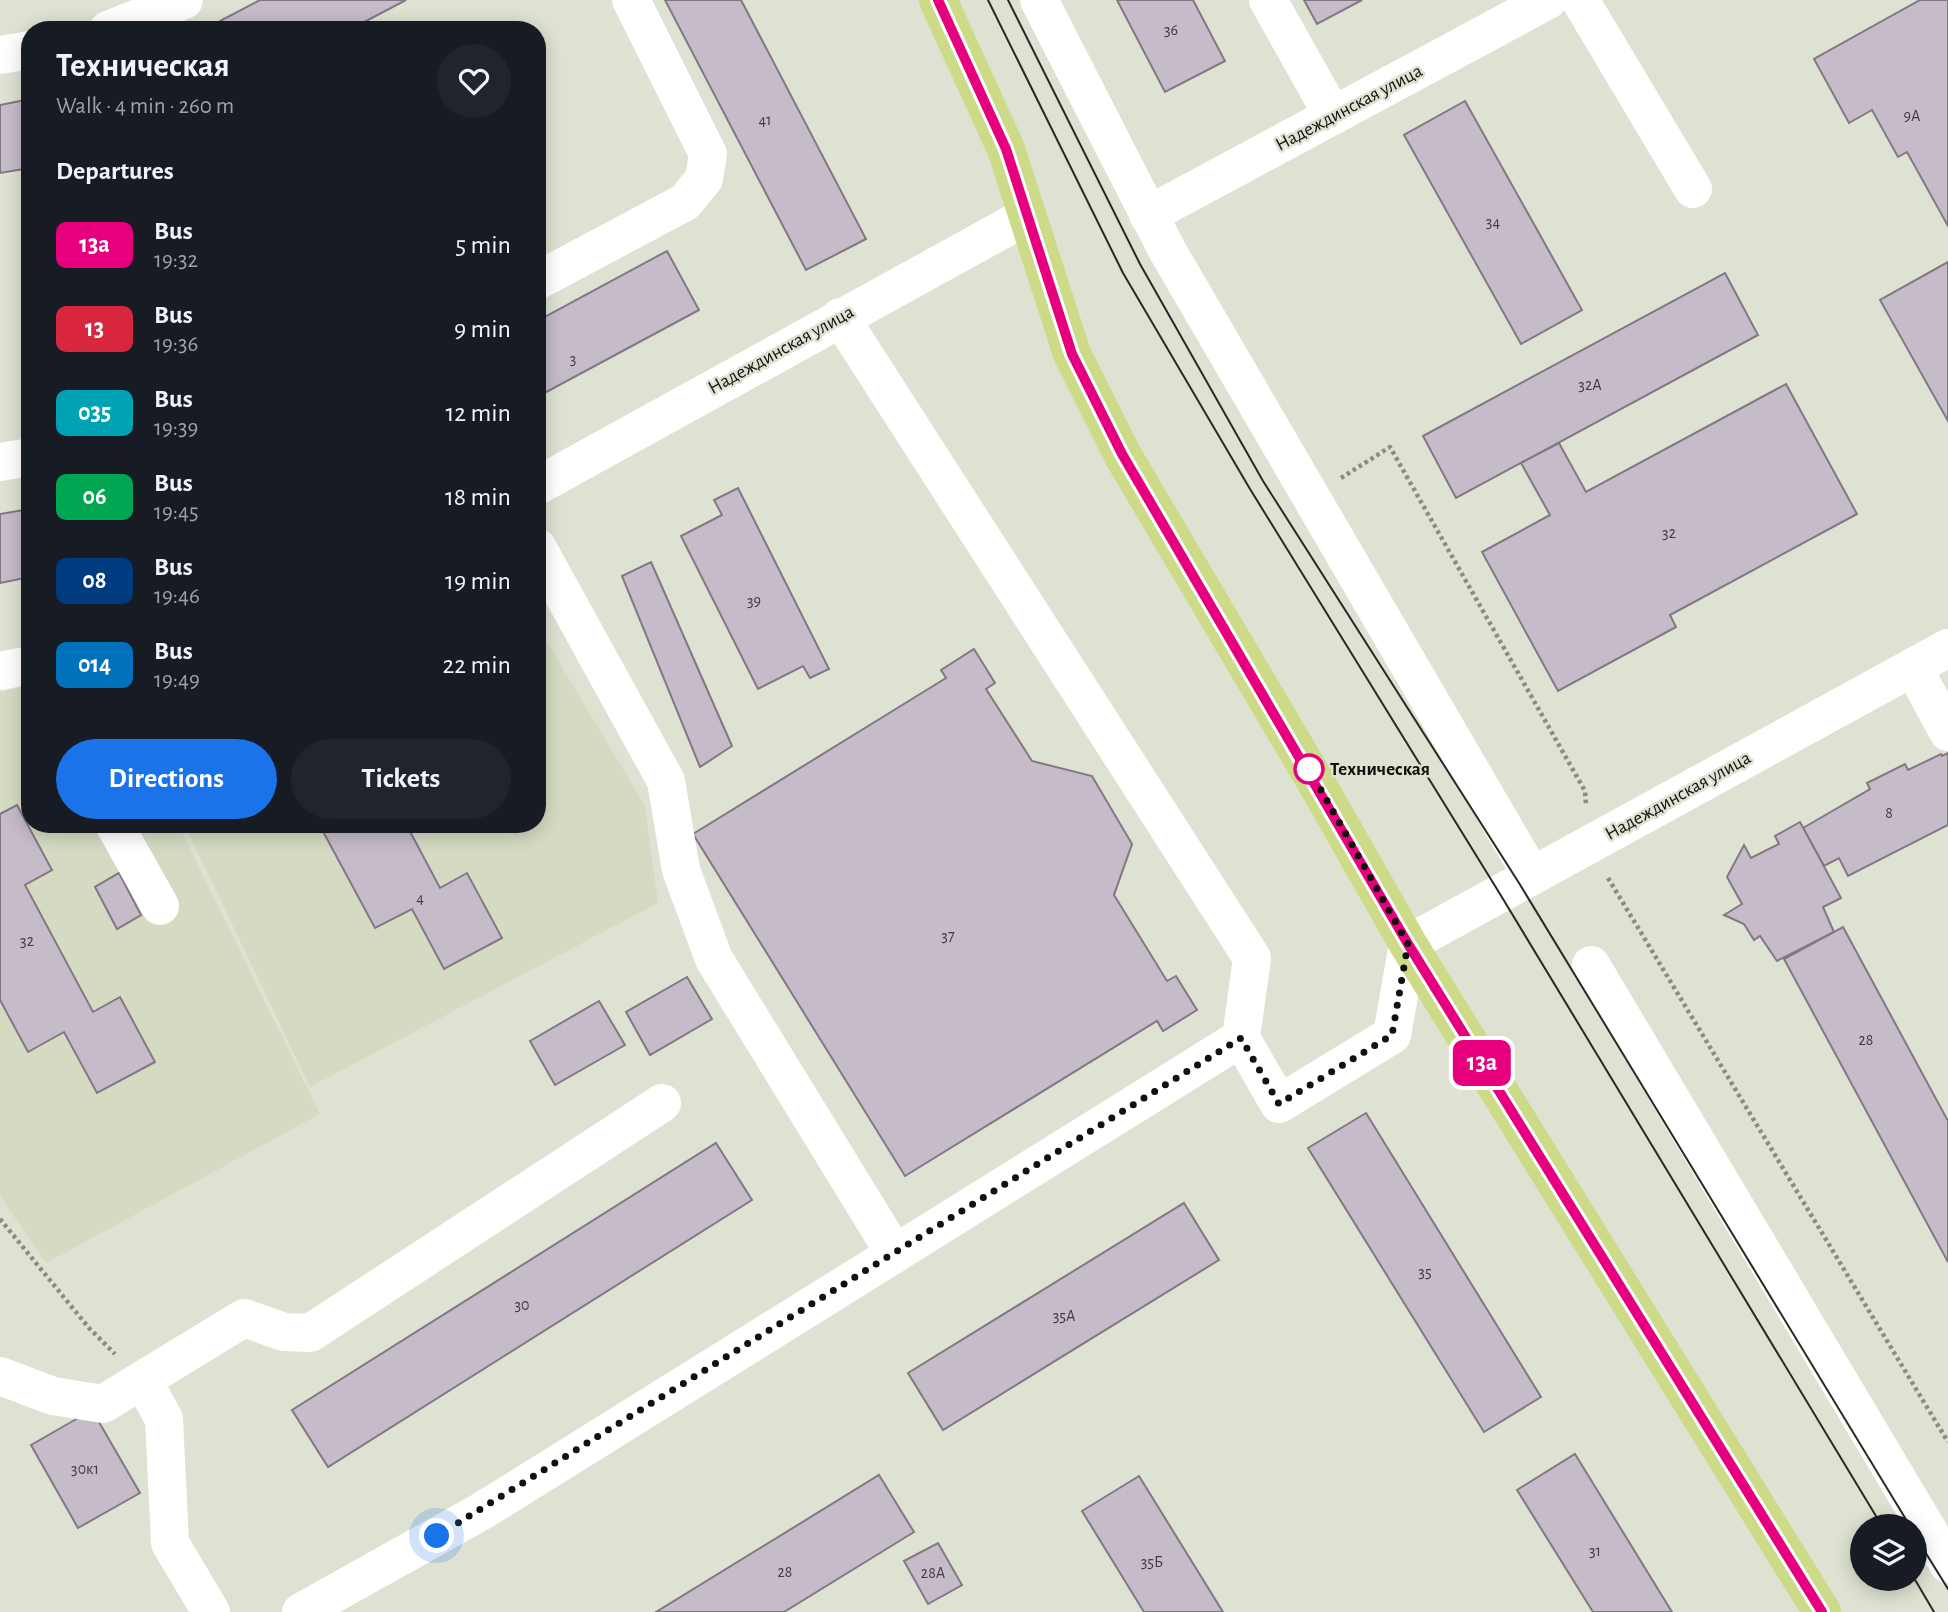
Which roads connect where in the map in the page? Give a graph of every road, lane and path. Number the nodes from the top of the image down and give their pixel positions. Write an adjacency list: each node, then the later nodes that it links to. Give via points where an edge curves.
1 (184, 0): 8 (street)
2 (631, 0): 15 (street, via 708,155 704,179 685,202)
3 (938, 0): 14 (main road, via 1006,149)
4 (1039, 0): 13 (street)
5 (1268, 0): 11 (street)
6 (1548, 0): 11 (street, Надеждинская улица)
7 (1580, 0): 12 (street)
8 (131, 21)
9 (21, 52): 10 (street)
10 (0, 55)
11 (1333, 116): 13 (street, Надеждинская улица)
12 (1693, 189)
13 (1148, 215): 29 (street)
14 (1027, 216): 16 (street, Надеждинская улица); 31 (main road, via 1072,354 1122,454)
15 (546, 276)
16 (840, 317): 20 (street, Надеждинская улица); 33 (street, via 1252,958)
17 (21, 458): 18 (street)
18 (0, 462)
19 (1339, 479): 28 (path, via 1390,447 1585,791)
20 (546, 481)
21 (546, 563): 36 (street, via 666,781 681,870 714,959)
22 (1948, 649): 24 (street, Надеждинская улица)
23 (21, 667): 25 (street)
24 (1913, 667): 26 (street); 28 (street, Надеждинская улица)
25 (0, 671)
26 (1948, 732)
27 (119, 833): 30 (street)
28 (1588, 846): 29 (street, Надеждинская улица); 39 (path)
29 (1532, 876): 31 (street, Надеждинская улица)
30 (160, 906)
31 (1408, 944): 33 (street, via 1392,1035 1279,1104); 43 (main road)
32 (1591, 965): 40 (street)
33 (1241, 1038): 36 (street)
34 (662, 1103): 38 (street, via 310,1333 284,1332 244,1318)
35 (0, 1219): 38 (path, via 89,1328)
36 (895, 1254): 42 (street, via 482,1511)
37 (0, 1376): 38 (street, via 53,1396 103,1404)
38 (143, 1381): 41 (street, via 164,1419 170,1543)
39 (1948, 1442)
40 (1948, 1564)
41 (211, 1612)
42 (301, 1612)
43 (1822, 1612)

